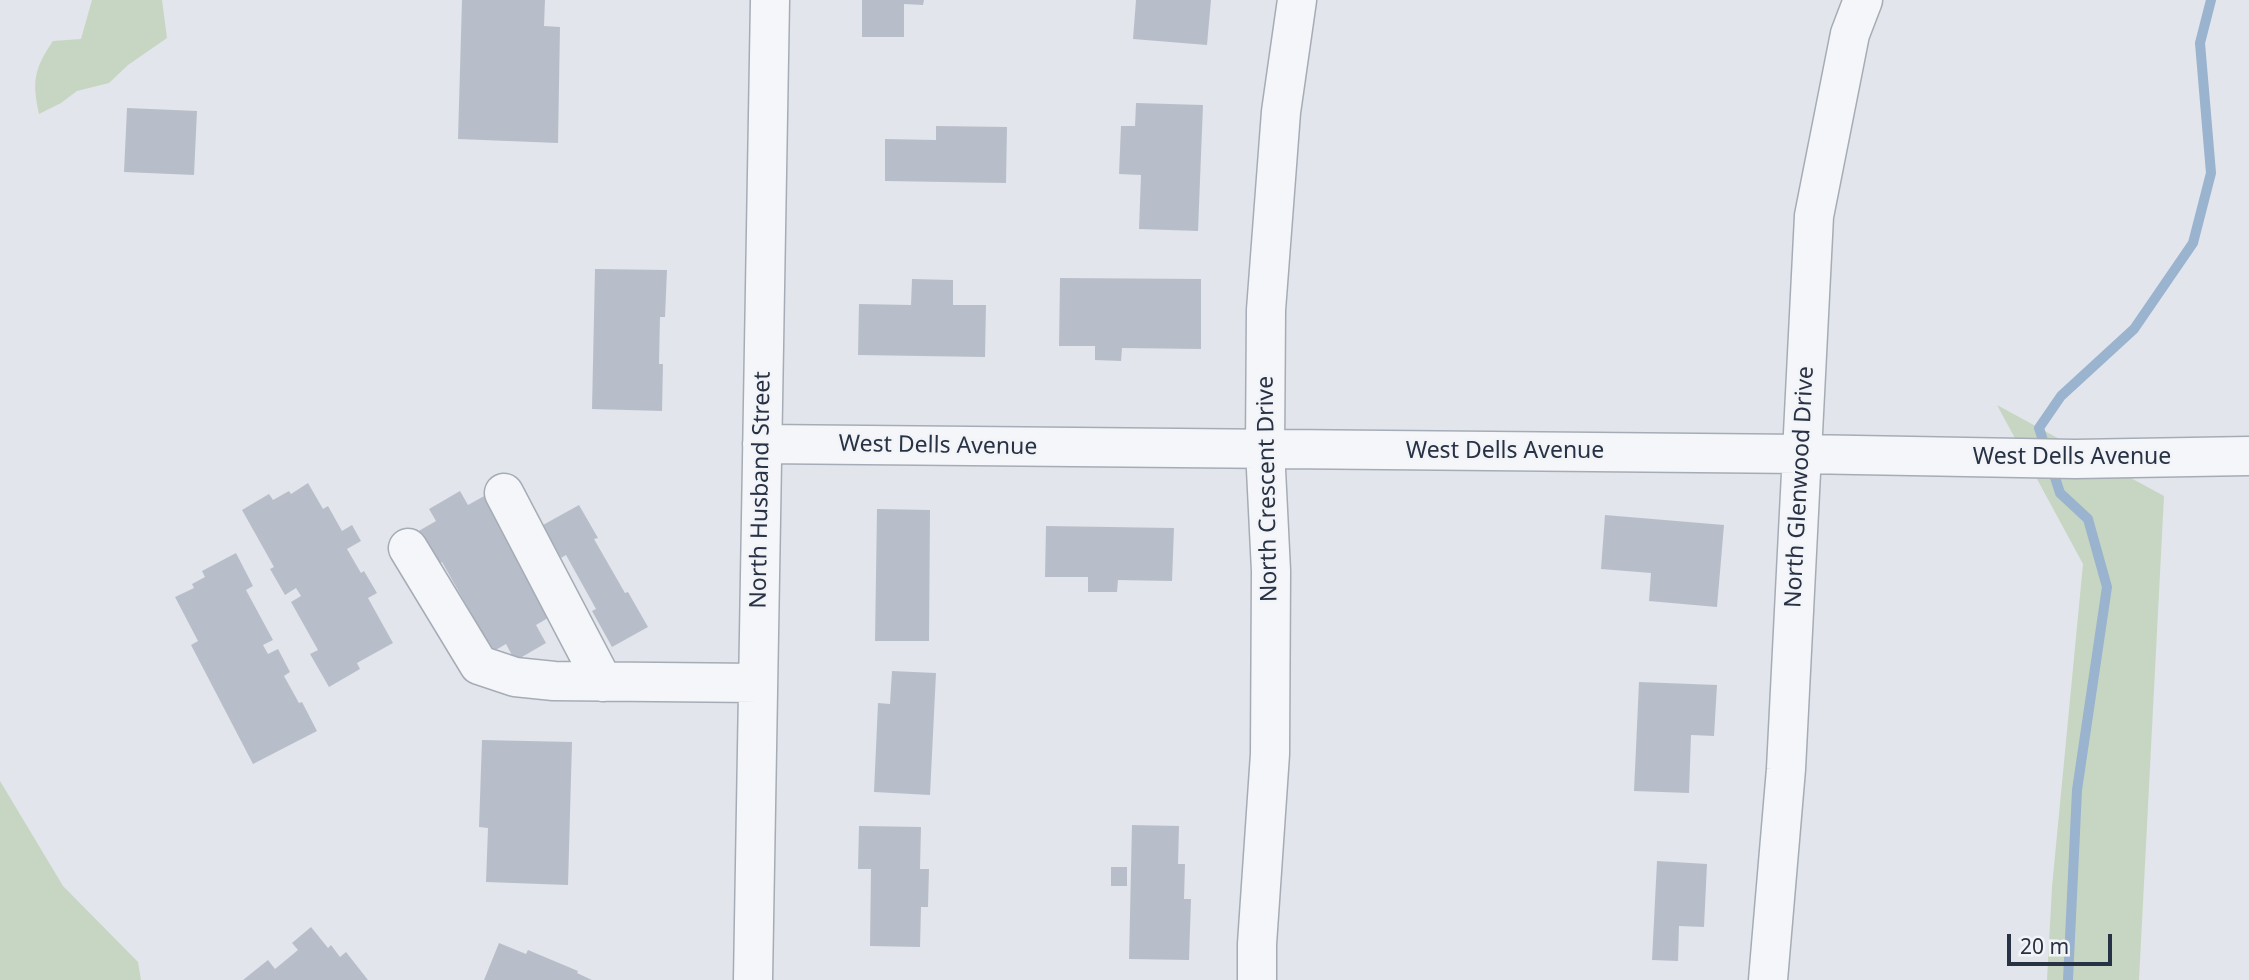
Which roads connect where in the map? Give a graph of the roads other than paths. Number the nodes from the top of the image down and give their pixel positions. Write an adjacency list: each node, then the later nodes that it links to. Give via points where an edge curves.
1 (771, 0): 4 (street, North Husband Street)
2 (1297, 0): 5 (street, North Crescent Drive, via 1280,112 1266,310)
3 (1863, 0): 6 (street, North Glenwood Drive, via 1850,34 1814,216)
4 (762, 444): 5 (street, West Dells Avenue); 11 (street, North Husband Street)
5 (1265, 449): 6 (street, West Dells Avenue); 13 (street, North Crescent Drive, via 1271,571 1270,754)
6 (1802, 454): 7 (street, West Dells Avenue); 14 (street, North Glenwood Drive, via 1786,769)
7 (2249, 456)
8 (504, 493): 10 (street)
9 (408, 548): 10 (street, via 479,665 515,677)
10 (603, 682): 11 (street)
11 (758, 683): 12 (street, North Husband Street)
12 (753, 980)
13 (1257, 980)
14 (1768, 980)

